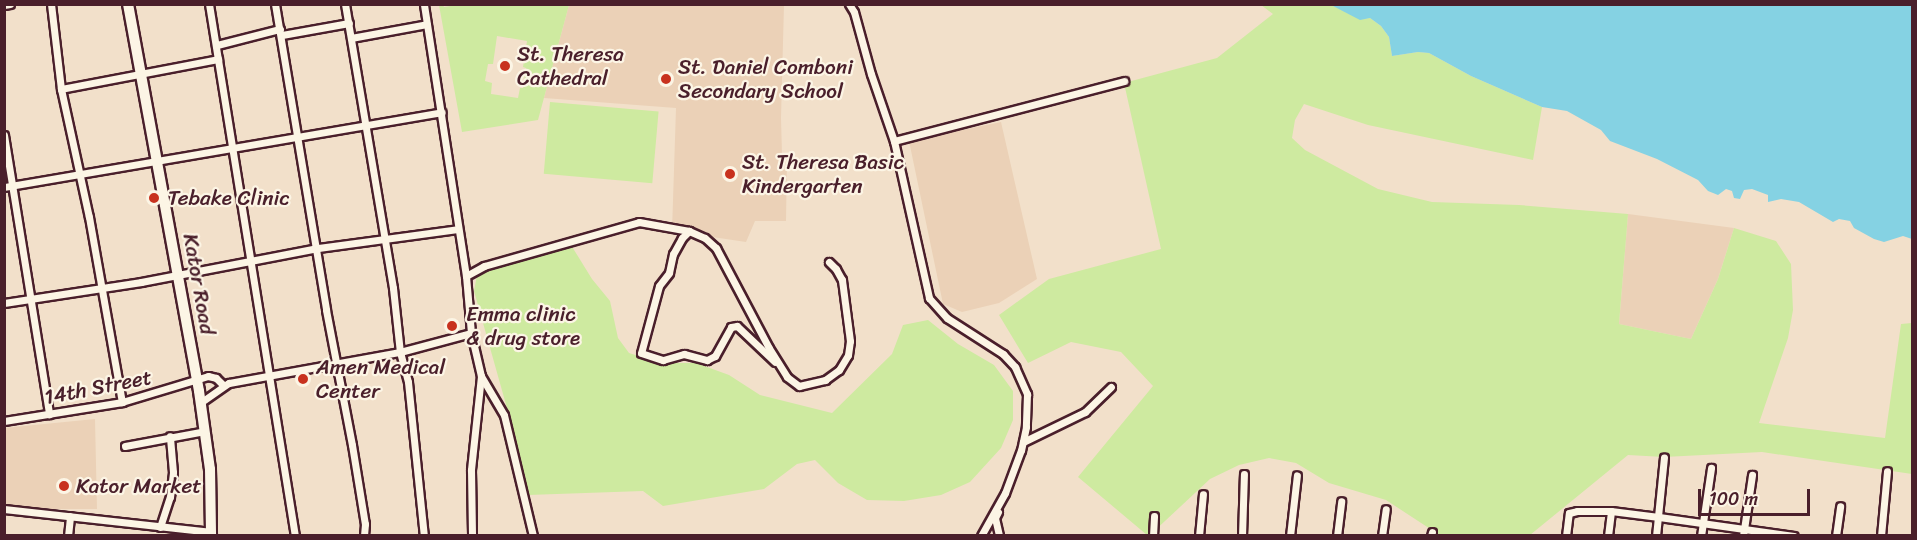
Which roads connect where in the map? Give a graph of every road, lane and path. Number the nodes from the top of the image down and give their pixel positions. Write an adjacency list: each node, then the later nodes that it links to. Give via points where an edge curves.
1 (10, 4): 9 (street)
2 (51, 4): 18 (street)
3 (128, 4): 16 (main road, Kator Road)
4 (209, 4): 14 (street)
5 (275, 4): 12 (street)
6 (345, 4): 10 (street)
7 (424, 4): 11 (street)
8 (849, 4): 23 (street)
9 (4, 6)
10 (349, 23): 12 (street); 13 (street)
11 (427, 24): 13 (street); 19 (street)
12 (281, 32): 14 (street); 22 (street)
13 (351, 38): 20 (street)
14 (217, 45): 15 (street)
15 (218, 59): 16 (street); 24 (street)
16 (142, 72): 18 (street); 25 (main road, Kator Road)
17 (1124, 81): 23 (street)
18 (61, 89): 26 (street)
19 (442, 112): 20 (street); 28 (street)
20 (365, 125): 22 (street); 30 (street)
21 (4, 135): 27 (street)
22 (299, 138): 24 (street); 31 (street)
23 (894, 141): 54 (street, via 929,298 947,318 1003,354 1014,367 1027,394)
24 (231, 149): 25 (street); 32 (street)
25 (157, 162): 26 (street); 34 (main road, Kator Road)
26 (80, 173): 27 (street); 36 (street)
27 (8, 186): 37 (street)
28 (458, 229): 30 (street); 35 (street)
29 (689, 231): 35 (street, via 639,222 484,266); 42 (street, via 716,248); 42 (street, via 659,286 641,353 663,360 684,354 707,360 715,356 731,327 737,326)
30 (385, 238): 31 (street); 40 (street)
31 (318, 248): 32 (street); 41 (street)
32 (251, 259): 34 (street); 43 (street)
33 (829, 262): 42 (street, via 842,280 850,341 848,355 839,370 810,385 793,384)
34 (178, 274): 36 (street); 45 (main road, Kator Road)
35 (466, 276): 39 (street)
36 (100, 286): 37 (street); 48 (street)
37 (29, 297): 38 (street); 50 (street)
38 (4, 303)
39 (471, 333): 40 (street); 44 (street)
40 (400, 352): 41 (street); 81 (street, via 408,382)
41 (336, 363): 43 (street); 80 (street)
42 (783, 370)
43 (270, 375): 46 (street); 76 (street)
44 (481, 376): 82 (street, via 471,470); 83 (street, via 504,415)
45 (197, 381): 46 (street, via 212,376); 48 (street, 14th Street); 49 (main road, Kator Road)
46 (223, 385): 49 (street)
47 (1111, 387): 54 (street, via 1085,412)
48 (122, 402): 50 (street, 14th Street)
49 (200, 403): 52 (main road, Kator Road)
50 (49, 414): 51 (street, 14th Street)
51 (4, 421)
52 (205, 431): 53 (street); 75 (main road, Kator Road)
53 (170, 436): 55 (street); 73 (street, via 173,472)
54 (1023, 441): 84 (street, via 1005,493); 85 (street, via 995,518)
55 (125, 446)
56 (1664, 457): 70 (street)
57 (1711, 468): 71 (street)
58 (1887, 471): 97 (street)
59 (1244, 474): 88 (street)
60 (1297, 475): 89 (street)
61 (1752, 475): 74 (street)
62 (1203, 494): 87 (street)
63 (1341, 501): 90 (street)
64 (1840, 506): 96 (street)
65 (4, 509): 68 (street)
66 (1386, 509): 91 (street)
67 (1611, 511): 70 (street); 92 (street, via 1569,513); 93 (street)
68 (70, 516): 72 (street); 78 (street)
69 (1154, 516): 86 (street)
70 (1659, 517): 71 (street); 94 (street)
71 (1702, 523): 74 (street); 95 (street)
72 (140, 525): 73 (street); 79 (street)
73 (160, 527): 75 (street)
74 (1743, 532): 77 (street)
75 (212, 534)
76 (295, 535)
77 (1790, 535)
78 (68, 536)
79 (138, 536)
80 (364, 536)
81 (424, 536)
82 (472, 536)
83 (533, 536)
84 (981, 536)
85 (999, 536)
86 (1153, 536)
87 (1198, 536)
88 (1242, 536)
89 (1290, 536)
90 (1337, 536)
91 (1382, 536)
92 (1566, 536)
93 (1608, 536)
94 (1656, 536)
95 (1701, 536)
96 (1836, 536)
97 (1881, 536)

